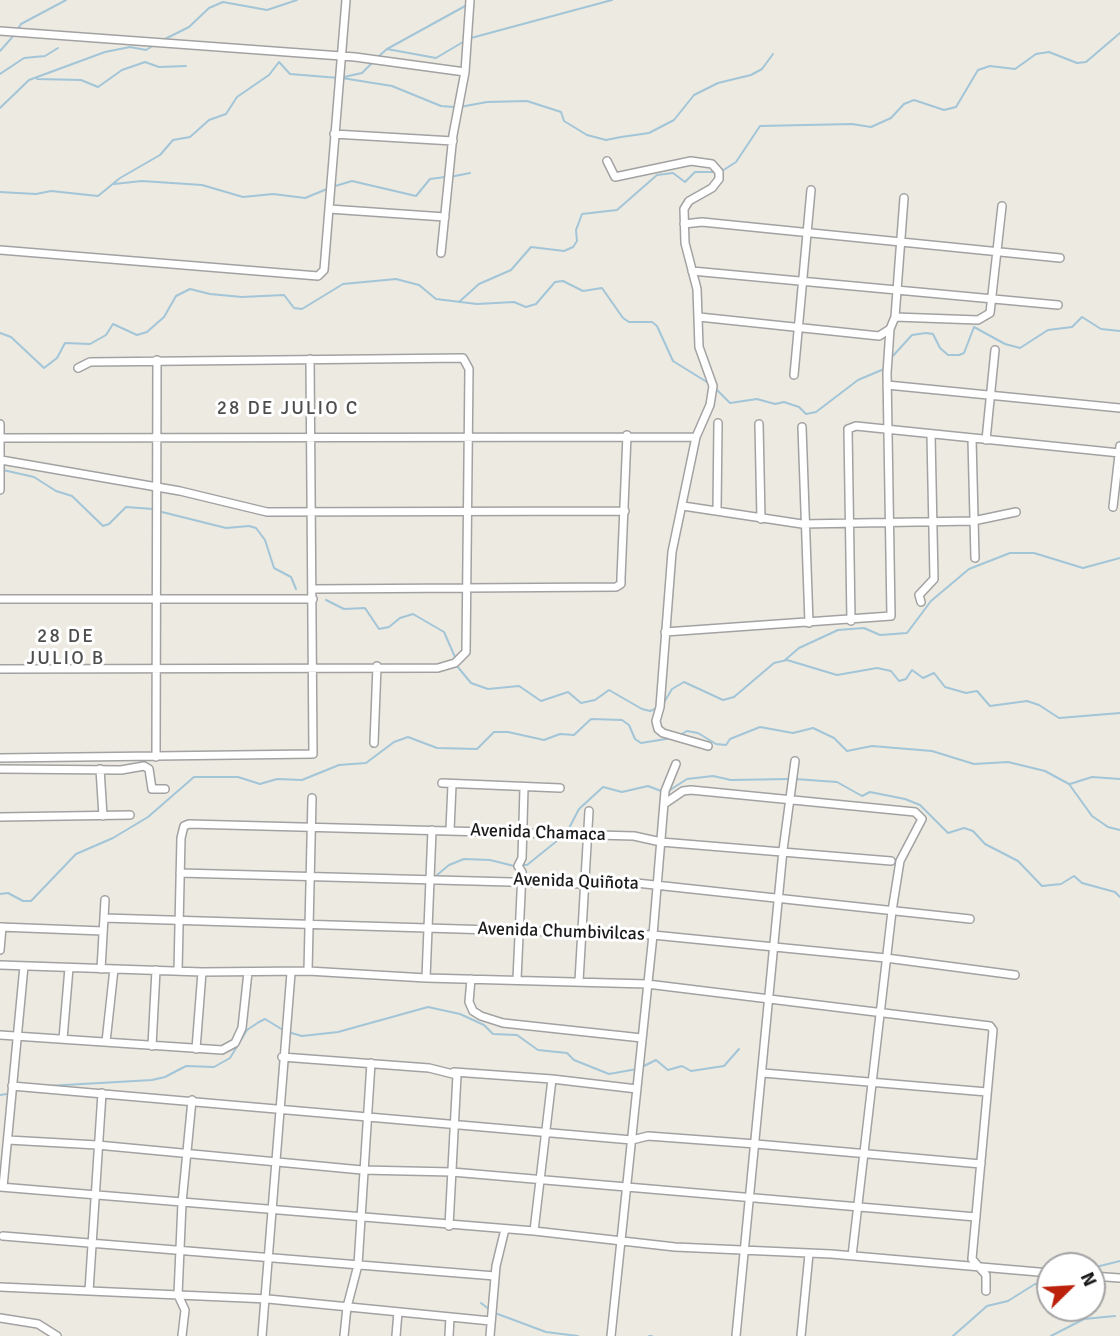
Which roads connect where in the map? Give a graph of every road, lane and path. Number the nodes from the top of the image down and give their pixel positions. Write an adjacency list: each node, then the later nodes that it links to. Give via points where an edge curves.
1 (346, 0): 4 (street)
2 (470, 0): 5 (street)
3 (0, 31): 4 (street)
4 (342, 58): 5 (street); 6 (street)
5 (464, 72): 7 (street)
6 (334, 134): 7 (street); 12 (street)
7 (453, 141): 13 (street)
8 (607, 161): 14 (street, via 615,177 669,163 712,163 719,180 689,201)
9 (811, 190): 15 (street)
10 (904, 198): 16 (street)
11 (1002, 206): 18 (street)
12 (329, 209): 13 (street); 17 (street, via 324,270 318,276)
13 (445, 217): 19 (street)
14 (684, 224): 15 (street); 21 (street)
15 (807, 233): 16 (street); 22 (street)
16 (901, 242): 18 (street); 23 (street)
17 (0, 250)
18 (997, 252): 20 (street); 24 (street)
19 (441, 253)
20 (1060, 258)
21 (692, 271): 22 (street); 26 (street)
22 (802, 281): 23 (street); 28 (street)
23 (897, 290): 24 (street); 27 (street)
24 (992, 299): 25 (street); 27 (street, via 990,313 978,320)
25 (1058, 305)
26 (698, 317): 28 (street); 48 (street, via 699,347 713,386)
27 (895, 317): 29 (street)
28 (798, 327): 29 (street, via 879,335); 34 (street)
29 (890, 329): 35 (street)
30 (995, 350): 36 (street)
31 (310, 359): 32 (street); 45 (street); 46 (street, via 463,358 470,369)
32 (157, 360): 33 (street, via 90,362); 47 (street)
33 (78, 368)
34 (794, 375)
35 (887, 385): 36 (street); 42 (street)
36 (990, 396): 37 (street); 51 (street)
37 (1120, 408)
38 (718, 423): 59 (street)
39 (0, 424): 49 (street)
40 (759, 424): 64 (street)
41 (802, 426): 68 (street)
42 (889, 431): 44 (street); 66 (street); 69 (street, via 848,429)
43 (627, 435): 46 (street); 48 (street); 60 (street)
44 (930, 435): 50 (street); 67 (street)
45 (312, 436): 46 (street); 47 (street); 61 (street)
46 (469, 436): 62 (street)
47 (157, 437): 49 (street); 55 (street)
48 (696, 437): 57 (street)
49 (0, 438): 54 (street)
50 (972, 439): 51 (street); 65 (street)
51 (986, 440): 53 (street)
52 (1120, 446): 53 (street)
53 (1120, 453): 58 (street)
54 (1, 460): 55 (street); 56 (street)
55 (155, 487): 61 (street, via 267,512); 73 (street)
56 (0, 490)
57 (683, 506): 59 (street); 79 (street, via 672,552)
58 (1113, 507)
59 (717, 510): 64 (street)
60 (625, 511): 62 (street); 71 (street, via 621,584 616,587)
61 (313, 512): 62 (street); 72 (street)
62 (468, 512): 71 (street)
63 (1016, 512): 65 (street)
64 (761, 519): 68 (street)
65 (974, 521): 67 (street); 70 (street)
66 (890, 522): 67 (street); 69 (street); 77 (street, via 891,616)
67 (933, 522): 76 (street, via 934,579 919,595)
68 (805, 523): 69 (street); 78 (street)
69 (849, 523): 77 (street)
70 (975, 558)
71 (467, 587): 72 (street); 80 (street, via 464,657 438,668)
72 (313, 589): 75 (street)
73 (156, 597): 74 (street); 75 (street); 83 (street)
74 (0, 599)
75 (313, 599): 81 (street)
76 (921, 602)
77 (851, 621): 78 (street)
78 (809, 623): 79 (street)
79 (665, 632): 85 (street, via 657,729)
80 (377, 666): 81 (street); 84 (street)
81 (314, 667): 83 (street); 86 (street, via 313,754)
82 (0, 669): 83 (street)
83 (157, 669): 86 (street)
84 (374, 743)
85 (708, 746)
86 (156, 757): 87 (street)
87 (0, 758)
88 (795, 761): 98 (street)
89 (676, 764): 99 (street)
90 (0, 769): 91 (street)
91 (100, 769): 96 (street, via 144,766 149,769 152,789); 102 (street)
92 (442, 783): 93 (street)
93 (452, 785): 94 (street); 106 (street)
94 (524, 788): 95 (street); 107 (street)
95 (560, 788)
96 (165, 789)
97 (312, 798): 104 (street)
98 (789, 800): 99 (street, via 691,790); 110 (street); 120 (street, via 915,813 922,819 901,861)
99 (664, 804): 109 (street)
100 (589, 811): 108 (street)
101 (130, 815): 102 (street)
102 (103, 816): 103 (street)
103 (0, 817)
104 (310, 827): 105 (street, Avenida Chamaca); 112 (street, Avenida Chamaca, via 189,824 184,826); 113 (street)
105 (432, 830): 106 (street, Avenida Chamaca); 114 (street)
106 (450, 830): 107 (street, Avenida Chamaca)
107 (523, 832): 108 (street, Avenida Chamaca); 115 (street, via 518,866)
108 (588, 835): 109 (street, Avenida Chamaca); 116 (street)
109 (661, 842): 110 (street, Avenida Chamaca); 117 (street)
110 (783, 850): 111 (street, Avenida Chamaca); 118 (street)
111 (891, 860)
112 (180, 873): 113 (street, Avenida Quiñota); 123 (street)
113 (309, 876): 114 (street, Avenida Quiñota); 124 (street)
114 (428, 880): 115 (street, Avenida Quiñota); 126 (street)
115 (522, 880): 116 (street, Avenida Quiñota); 127 (street)
116 (584, 884): 117 (street, Avenida Quiñota); 129 (street)
117 (658, 885): 118 (street, Avenida Quiñota); 130 (street)
118 (780, 899): 120 (street, Avenida Quiñota); 131 (street)
119 (105, 900): 121 (street)
120 (892, 911): 122 (street, Avenida Quiñota); 133 (street)
121 (104, 918): 123 (street, Avenida Chumbivilcas); 128 (street)
122 (970, 919)
123 (178, 921): 124 (street, Avenida Chumbivilcas); 140 (street)
124 (309, 924): 126 (street, Avenida Chumbivilcas); 141 (street)
125 (1, 927): 128 (street); 132 (street)
126 (427, 930): 127 (street, Avenida Chumbivilcas); 146 (street)
127 (519, 930): 129 (street, Avenida Chumbivilcas); 148 (street)
128 (103, 931): 137 (street)
129 (580, 934): 130 (street, Avenida Chumbivilcas); 149 (street)
130 (653, 935): 131 (street, Avenida Chumbivilcas); 150 (street)
131 (776, 947): 133 (street, Avenida Chumbivilcas); 151 (street)
132 (0, 950)
133 (886, 957): 145 (street, Avenida Chumbivilcas); 152 (street)
134 (0, 965): 135 (street)
135 (24, 966): 136 (street); 154 (street)
136 (69, 968): 137 (street); 156 (street)
137 (102, 969): 138 (street)
138 (114, 969): 139 (street); 157 (street)
139 (156, 970): 140 (street); 158 (street)
140 (178, 971): 142 (street)
141 (307, 971): 144 (street); 146 (street)
142 (202, 972): 143 (street); 159 (street)
143 (248, 972): 144 (street); 159 (street, via 242,1028 235,1043 222,1050)
144 (291, 972): 160 (street)
145 (1015, 975)
146 (426, 978): 147 (street)
147 (471, 979): 148 (street); 155 (street, via 469,1002 481,1016 503,1023)
148 (517, 979): 149 (street)
149 (579, 981): 150 (street)
150 (647, 984): 151 (street); 155 (street)
151 (771, 999): 152 (street); 163 (street)
152 (880, 1012): 165 (street); 168 (street, via 990,1026)
153 (0, 1035): 154 (street)
154 (17, 1036): 156 (street); 166 (street)
155 (642, 1038): 167 (street)
156 (63, 1039): 157 (street)
157 (106, 1042): 158 (street)
158 (152, 1046): 159 (street)
159 (196, 1049)
160 (282, 1057): 161 (street); 171 (street)
161 (371, 1063): 162 (street); 172 (street)
162 (454, 1072): 164 (street); 173 (street, via 459,1079)
163 (763, 1073): 165 (street); 177 (street)
164 (552, 1079): 167 (street); 174 (street)
165 (872, 1082): 168 (street); 180 (street)
166 (12, 1086): 169 (street); 175 (street)
167 (637, 1089): 176 (street)
168 (987, 1092): 182 (street)
169 (102, 1093): 170 (street); 178 (street)
170 (192, 1100): 171 (street); 179 (street)
171 (278, 1108): 172 (street); 181 (street)
172 (368, 1116): 173 (street); 183 (street)
173 (454, 1125): 174 (street); 184 (street)
174 (546, 1132): 176 (street); 185 (street)
175 (8, 1140): 178 (street); 186 (street)
176 (632, 1140): 177 (street, via 648,1136); 187 (street)
177 (756, 1144): 180 (street); 189 (street)
178 (97, 1145): 179 (street); 188 (street)
179 (187, 1153): 181 (street); 190 (street)
180 (864, 1154): 182 (street); 191 (street)
181 (275, 1160): 183 (street); 192 (street)
182 (981, 1164): 194 (street)
183 (362, 1170): 184 (street); 193 (street)
184 (452, 1172): 185 (street); 195 (street)
185 (540, 1181): 187 (street); 197 (street)
186 (2, 1187): 188 (street)
187 (626, 1189): 189 (street); 199 (street)
188 (95, 1194): 190 (street); 200 (street)
189 (750, 1199): 191 (street); 202 (street)
190 (182, 1203): 192 (street); 201 (street)
191 (858, 1208): 194 (street); 204 (street)
192 (271, 1210): 193 (street); 205 (street)
193 (360, 1217): 195 (street); 206 (street)
194 (976, 1217): 207 (street, via 972,1259)
195 (449, 1226): 196 (street)
196 (505, 1229): 197 (street); 209 (street)
197 (534, 1231): 199 (street)
198 (3, 1236): 200 (street)
199 (621, 1242): 202 (street); 227 (street)
200 (92, 1243): 201 (street); 211 (street)
201 (180, 1250): 205 (street); 213 (street)
202 (745, 1251): 203 (street); 228 (street)
203 (809, 1254): 204 (street); 229 (street)
204 (852, 1256): 207 (street)
205 (269, 1258): 206 (street); 214 (street)
206 (358, 1265): 209 (street); 215 (street)
207 (979, 1267): 208 (street); 212 (street, via 986,1275)
208 (1036, 1272)
209 (495, 1276): 219 (street)
210 (0, 1287): 211 (street)
211 (89, 1291): 213 (street)
212 (986, 1291)
213 (178, 1295): 214 (street); 221 (street, via 185,1310)
214 (268, 1299): 215 (street); 222 (street)
215 (347, 1307): 216 (street); 223 (street)
216 (398, 1312): 217 (street); 224 (street)
217 (450, 1317): 219 (street); 225 (street)
218 (0, 1318): 220 (street, via 38,1324)
219 (491, 1321): 226 (street)
220 (57, 1336)
221 (183, 1336)
222 (262, 1336)
223 (344, 1336)
224 (396, 1336)
225 (449, 1336)
226 (490, 1336)
227 (611, 1336)
228 (736, 1336)
229 (801, 1336)

